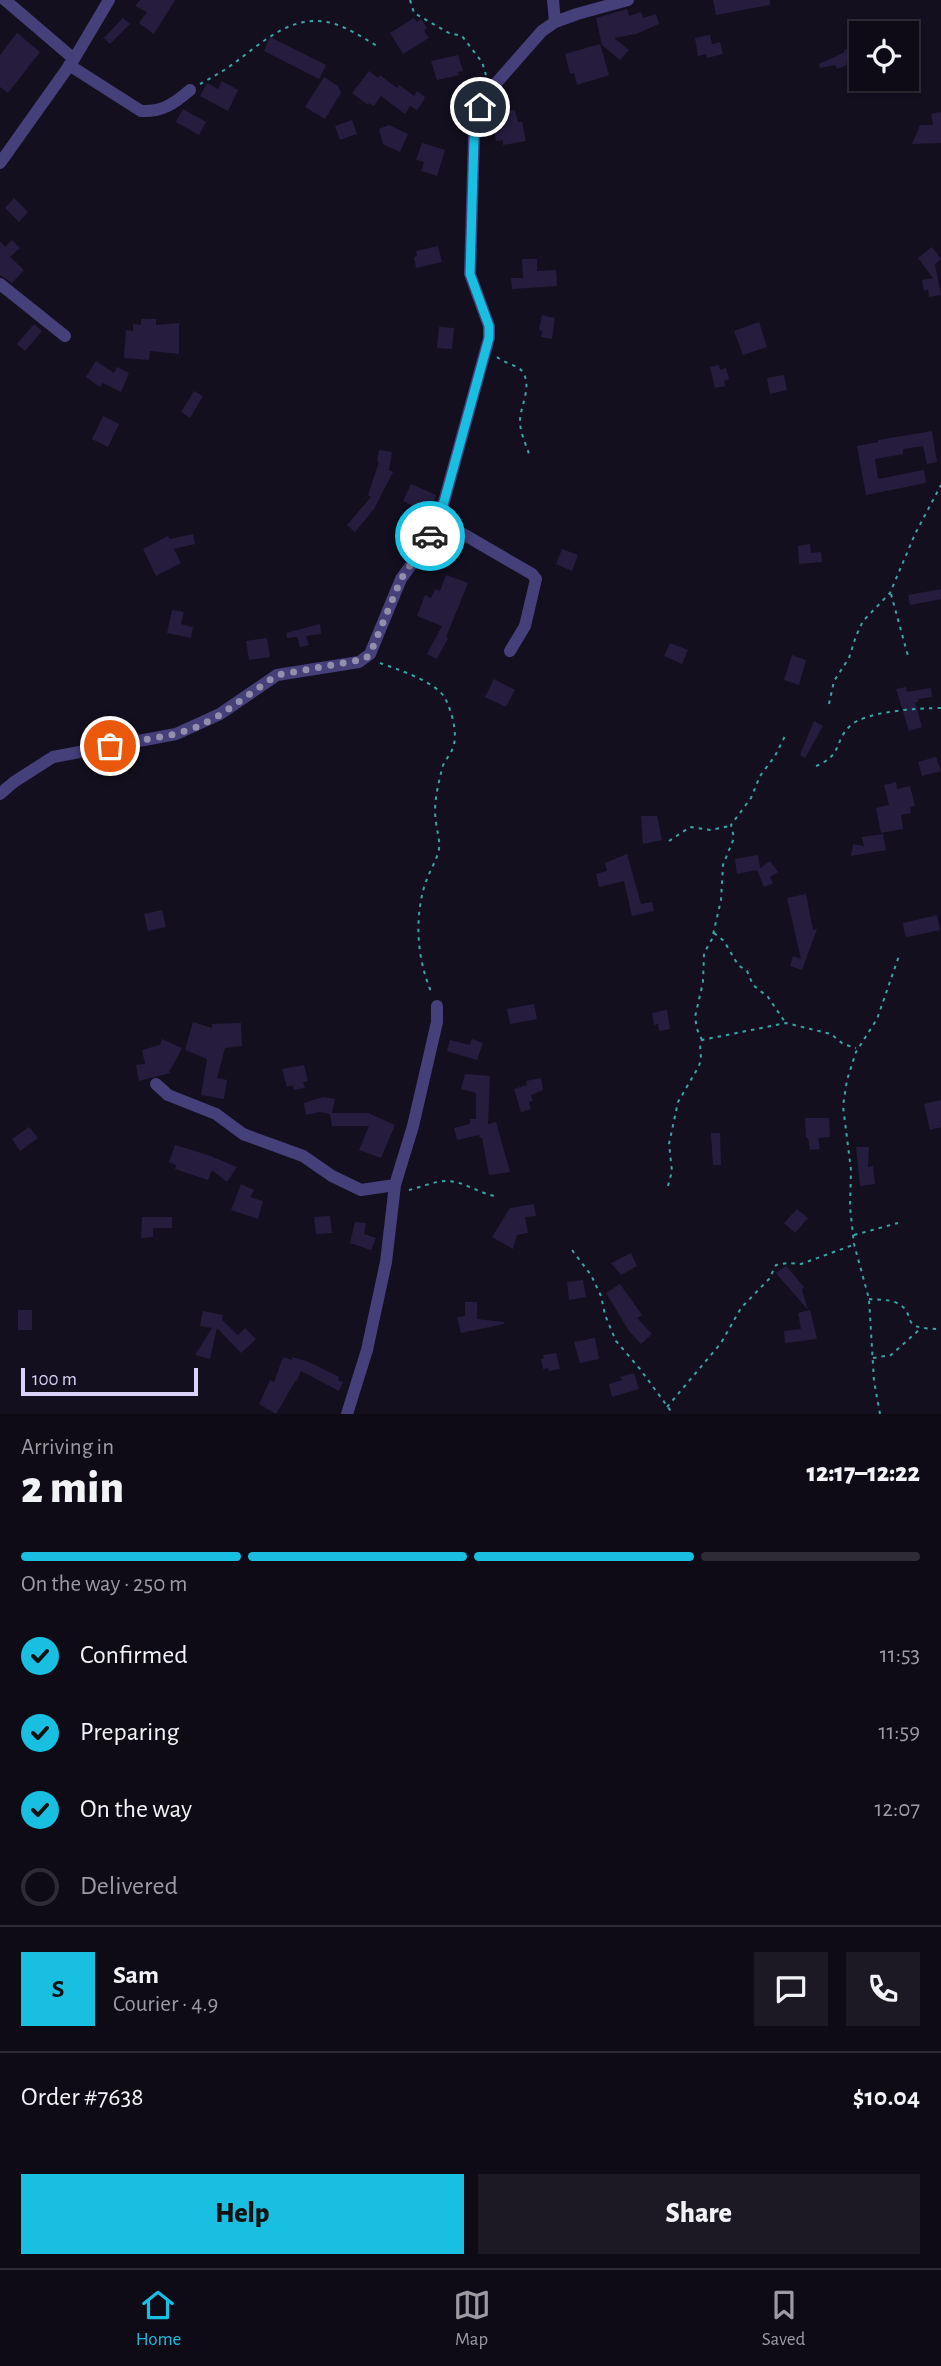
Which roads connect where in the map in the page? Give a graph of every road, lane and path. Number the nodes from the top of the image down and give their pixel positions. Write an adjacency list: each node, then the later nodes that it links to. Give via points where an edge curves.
1 (5, 0): 8 (street)
2 (109, 0): 8 (street)
3 (410, 0): 9 (path, via 414,13 467,41 482,62)
4 (553, 0): 6 (street)
5 (628, 0): 6 (street)
6 (555, 22): 9 (street)
7 (379, 47): 10 (path, via 337,24 302,22 281,29)
8 (72, 62): 10 (street, via 141,111 167,107); 11 (street)
9 (491, 89): 14 (street, via 475,124 469,255 470,274 489,326)
10 (190, 90)
11 (0, 163)
12 (0, 284): 13 (street)
13 (65, 336)
14 (488, 342): 15 (path, via 503,363 523,373 526,391 519,425); 17 (street)
15 (529, 454)
16 (941, 485): 18 (path)
17 (439, 520): 19 (street, via 536,579 525,626); 21 (street, via 401,579)
18 (891, 593): 20 (path); 22 (path, via 863,621 834,681)
19 (510, 651)
20 (908, 656)
21 (365, 659): 26 (street, via 277,675 220,715 176,734 53,757); 31 (path, via 438,690 454,727 455,744 442,765 435,806 438,853 419,915 418,950)
22 (829, 704)
23 (941, 708): 25 (path, via 894,711 855,722 830,759)
24 (785, 736): 27 (path)
25 (816, 766)
26 (0, 794)
27 (731, 825): 28 (path, via 711,830 690,827); 29 (path, via 734,838 723,865)
28 (669, 841)
29 (713, 933): 32 (path, via 724,941); 33 (path, via 704,953 695,1017)
30 (900, 953): 34 (path, via 877,1019)
31 (437, 1006): 37 (street, via 413,1126)
32 (786, 1023): 33 (path); 34 (path, via 831,1034)
33 (702, 1040): 36 (path, via 699,1066 678,1102 669,1144 672,1171)
34 (858, 1049): 40 (path, via 844,1106)
35 (156, 1084): 37 (street, via 168,1095 216,1114 243,1134 303,1156 361,1190)
36 (668, 1186)
37 (394, 1189): 38 (path, via 445,1180); 48 (street, via 386,1262 363,1366)
38 (495, 1196)
39 (898, 1223): 40 (path)
40 (853, 1235): 41 (path)
41 (854, 1244): 43 (path); 47 (path, via 801,1264 776,1265 741,1308 721,1343)
42 (572, 1250): 47 (path, via 591,1275 616,1341)
43 (869, 1299): 44 (path, via 897,1303); 46 (path)
44 (919, 1329): 45 (path); 46 (path, via 891,1355)
45 (941, 1329)
46 (873, 1358): 50 (path)
47 (667, 1407): 49 (path)
48 (347, 1414)
49 (673, 1414)
50 (880, 1414)

